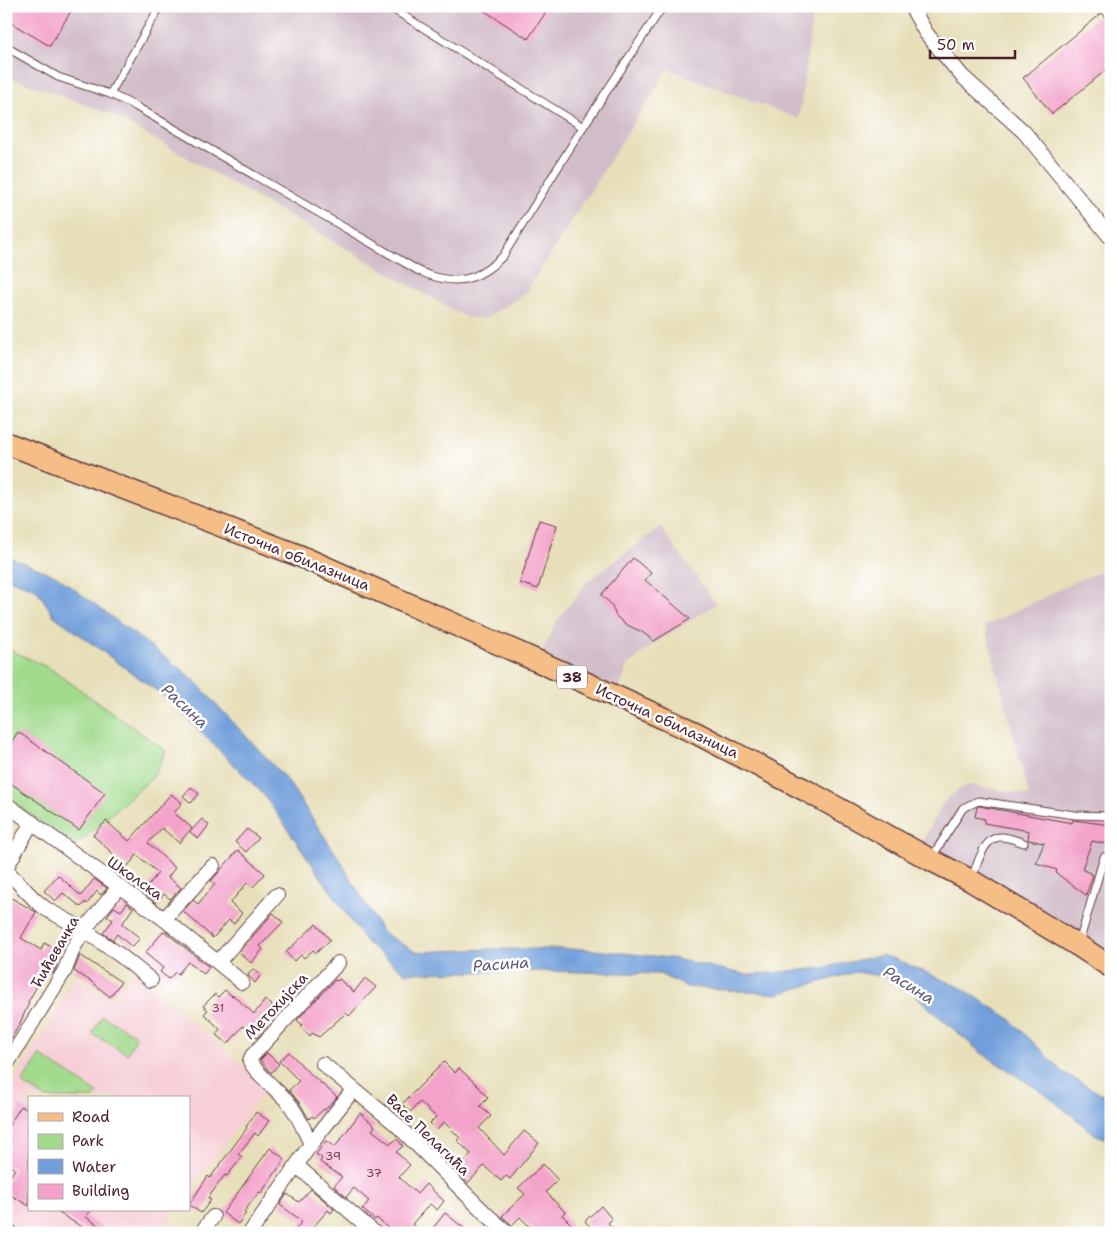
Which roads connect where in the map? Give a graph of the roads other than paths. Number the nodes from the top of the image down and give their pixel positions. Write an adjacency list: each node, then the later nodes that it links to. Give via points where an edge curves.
1 (160, 6): 6 (lane)
2 (388, 6): 7 (lane)
3 (663, 6): 7 (lane)
4 (911, 6): 8 (street, via 926,33 962,76 1024,132)
5 (6, 46): 6 (lane, via 58,77)
6 (110, 94): 7 (lane, via 419,271 447,281 477,276 503,256)
7 (583, 127)
8 (1111, 238)
9 (6, 443): 15 (main road, Источна обилазница / 38, via 300,556 542,663 696,733)
10 (6, 804): 12 (street, Школска)
11 (1111, 816): 15 (lane, via 1075,816 978,801 963,808)
12 (32, 822): 17 (street); 19 (street, Школска)
13 (1024, 843): 18 (lane, via 1002,836 993,839 986,844)
14 (1104, 856): 23 (lane)
15 (931, 860): 18 (main road, Источна обилазница / 38)
16 (213, 866): 21 (street)
17 (6, 869): 22 (street, via 46,909)
18 (970, 880): 23 (main road, Источна обилазница / 38)
19 (119, 888): 21 (street, Школска); 22 (street, Ћићевачка)
20 (278, 895): 24 (street)
21 (164, 919): 24 (street, Школска)
22 (84, 930): 27 (street); 29 (street, Ћићевачка, via 64,970)
23 (1078, 946): 26 (main road, Источна обилазница / 38)
24 (218, 962): 28 (street, Школска)
25 (338, 963): 32 (street, Метохијска, via 250,1062 290,1105)
26 (1111, 967)
27 (151, 980)
28 (242, 982)
29 (8, 1062)
30 (323, 1064): 31 (street, Васе Пелагића)
31 (353, 1090): 32 (street); 40 (street, Васе Пелагића, via 396,1124)
32 (311, 1144): 33 (street)
33 (297, 1166): 38 (street); 39 (street)
34 (213, 1217): 37 (street)
35 (6, 1230): 36 (street)
36 (11, 1233)
37 (201, 1233)
38 (250, 1233)
39 (375, 1233)
40 (508, 1233)

